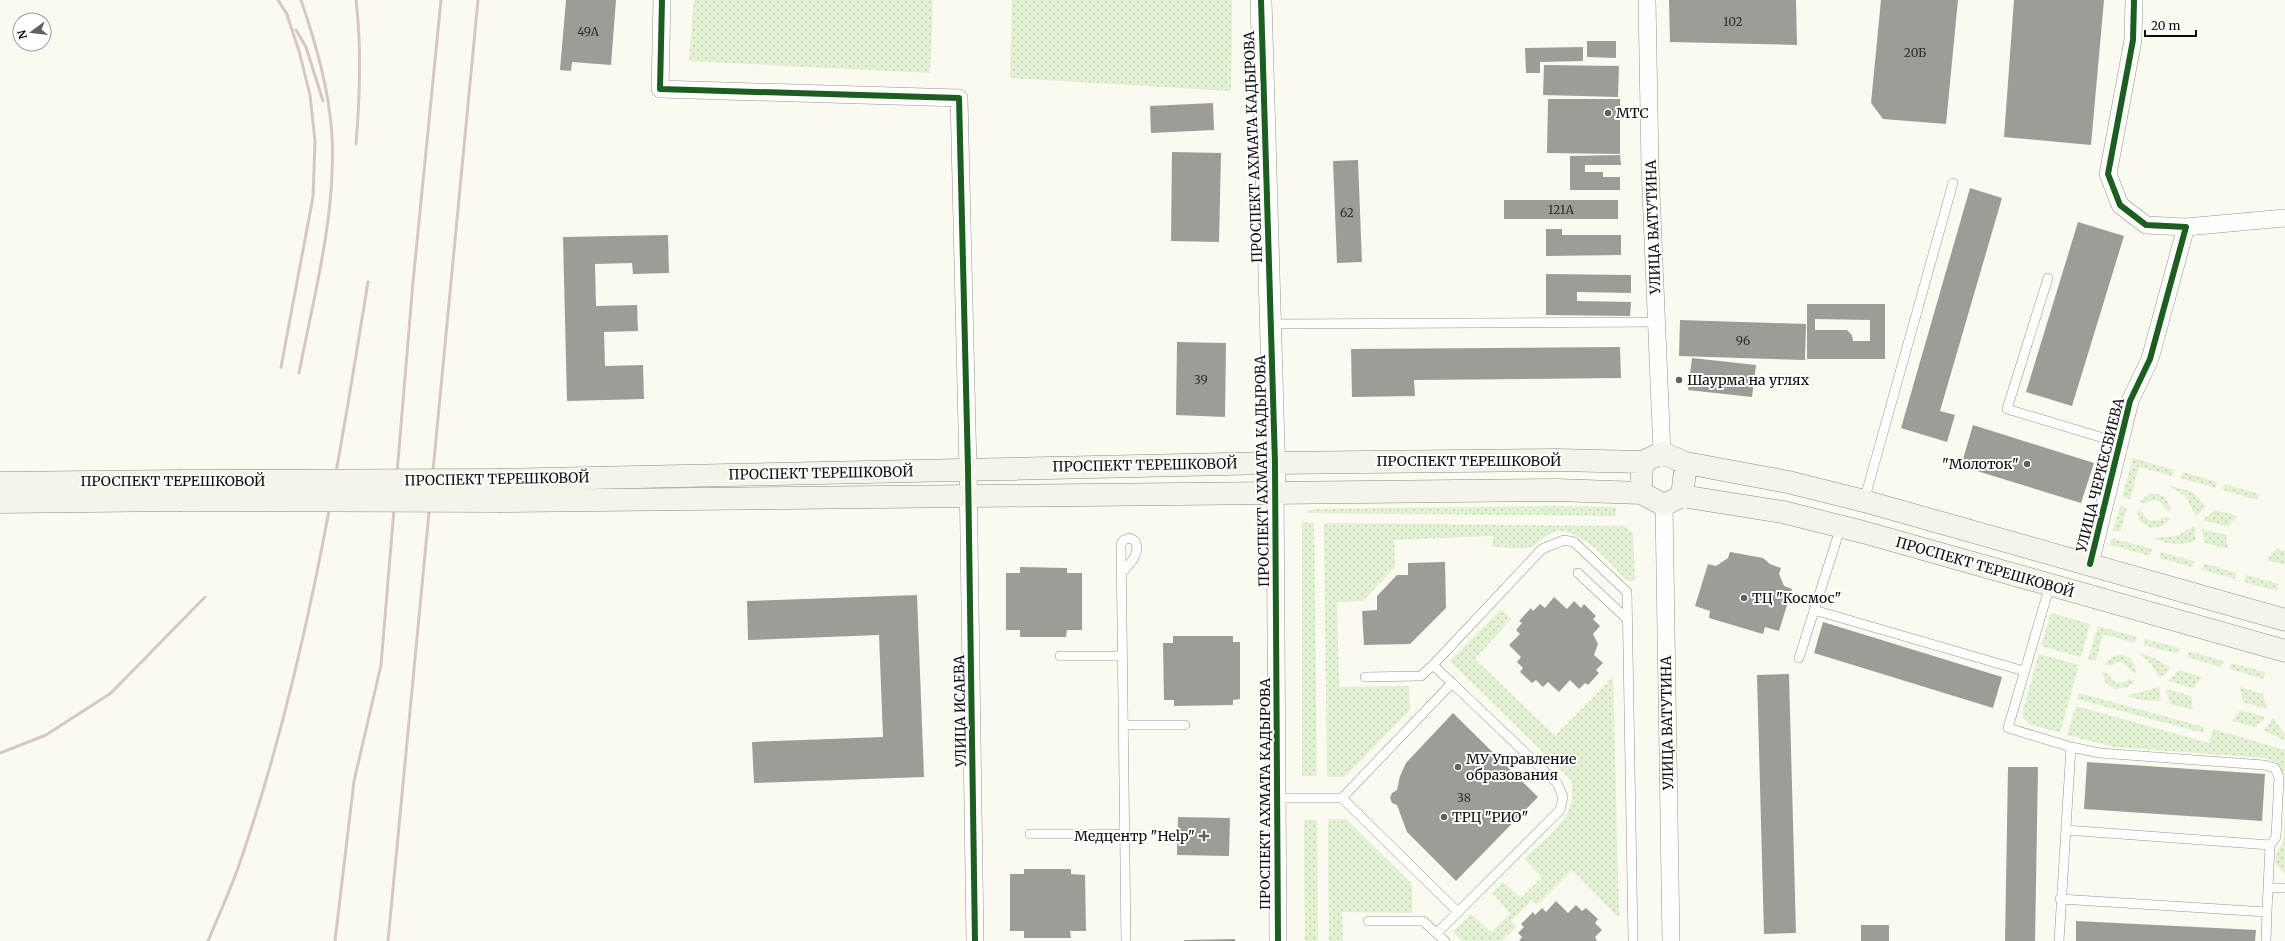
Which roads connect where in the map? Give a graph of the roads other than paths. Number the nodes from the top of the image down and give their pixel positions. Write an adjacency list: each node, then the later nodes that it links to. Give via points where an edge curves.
1 (662, 0): 17 (street, УЛИЦА ИСАЕВА, via 660,89 959,98)
2 (1261, 0): 10 (street, ПРОСПЕКТ АХМАТА КАДЫРОВА)
3 (1647, 0): 9 (street, УЛИЦА ВАТУТИНА, via 1650,167)
4 (2134, 0): 7 (street, via 2133,40 2108,174 2120,205 2146,226)
5 (1952, 183): 21 (lane)
6 (2285, 218): 7 (street)
7 (2186, 228): 11 (street, УЛИЦА ЧЕРКЕСБИЕВА, via 2150,359 2130,401)
8 (2048, 278): 11 (lane, via 2008,409)
9 (1657, 322): 10 (lane); 12 (street, УЛИЦА ВАТУТИНА)
10 (1272, 324): 15 (street, ПРОСПЕКТ АХМАТА КАДЫРОВА)
11 (2120, 443): 24 (street, УЛИЦА ЧЕРКЕСБИЕВА)
12 (1662, 453): 13 (main road); 14 (main road)
13 (1642, 462): 15 (main road, ПРОСПЕКТ ТЕРЕШКОВОЙ, via 1558,460); 19 (main road)
14 (1686, 463): 20 (main road); 21 (main road, via 1788,482)
15 (1275, 479): 17 (main road, ПРОСПЕКТ ТЕРЕШКОВОЙ); 17 (main road, ПРОСПЕКТ ТЕРЕШКОВОЙ); 19 (main road, ПРОСПЕКТ ТЕРЕШКОВОЙ); 42 (street, ПРОСПЕКТ АХМАТА КАДЫРОВА)
16 (0, 482): 18 (main road, ПРОСПЕКТ ТЕРЕШКОВОЙ)
17 (968, 482): 18 (main road, ПРОСПЕКТ ТЕРЕШКОВОЙ, bridge, via 501,491); 55 (street, УЛИЦА ИСАЕВА)
18 (179, 491): 22 (main road, ПРОСПЕКТ ТЕРЕШКОВОЙ)
19 (1641, 493): 20 (main road, ПРОСПЕКТ ТЕРЕШКОВОЙ)
20 (1673, 500): 23 (main road, ПРОСПЕКТ ТЕРЕШКОВОЙ, via 1783,512); 60 (street, УЛИЦА ВАТУТИНА)
21 (1864, 501): 24 (main road)
22 (0, 502)
23 (1841, 526): 27 (main road, ПРОСПЕКТ ТЕРЕШКОВОЙ); 28 (lane)
24 (2090, 564): 30 (main road)
25 (1122, 572): 33 (lane)
26 (1578, 573): 29 (lane)
27 (2050, 585): 31 (main road, ПРОСПЕКТ ТЕРЕШКОВОЙ); 36 (lane)
28 (1814, 610): 34 (lane); 36 (lane)
29 (1627, 619): 35 (lane, via 1627,592 1582,547 1564,540 1542,549); 59 (lane)
30 (2285, 620)
31 (2285, 651)
32 (1060, 656): 33 (lane)
33 (1123, 656): 40 (lane)
34 (1799, 658)
35 (1433, 665): 37 (lane, via 1421,676); 38 (lane)
36 (2024, 671): 41 (lane, via 2008,728)
37 (1365, 677)
38 (1452, 683): 43 (lane); 51 (lane, via 1556,783 1563,797 1560,810)
39 (1185, 725): 40 (lane)
40 (1124, 726): 46 (lane)
41 (2071, 747): 44 (lane); 47 (lane, via 2100,752 2275,768 2279,778 2276,837)
42 (1276, 798): 43 (lane); 57 (street, ПРОСПЕКТ АХМАТА КАДЫРОВА)
43 (1342, 798): 51 (lane)
44 (2066, 830): 47 (lane); 50 (lane)
45 (1030, 834): 46 (lane)
46 (1125, 834): 56 (lane)
47 (2270, 845): 48 (lane)
48 (2268, 888): 49 (lane); 52 (lane)
49 (2285, 888)
50 (2060, 899): 52 (lane); 61 (lane)
51 (1458, 912): 54 (lane)
52 (2266, 912): 62 (lane)
53 (1368, 921): 54 (lane, via 1423,921)
54 (1437, 933): 58 (lane)
55 (975, 941)
56 (1126, 941)
57 (1278, 941)
58 (1445, 941)
59 (1633, 941)
60 (1671, 941)
61 (2059, 941)
62 (2266, 941)

